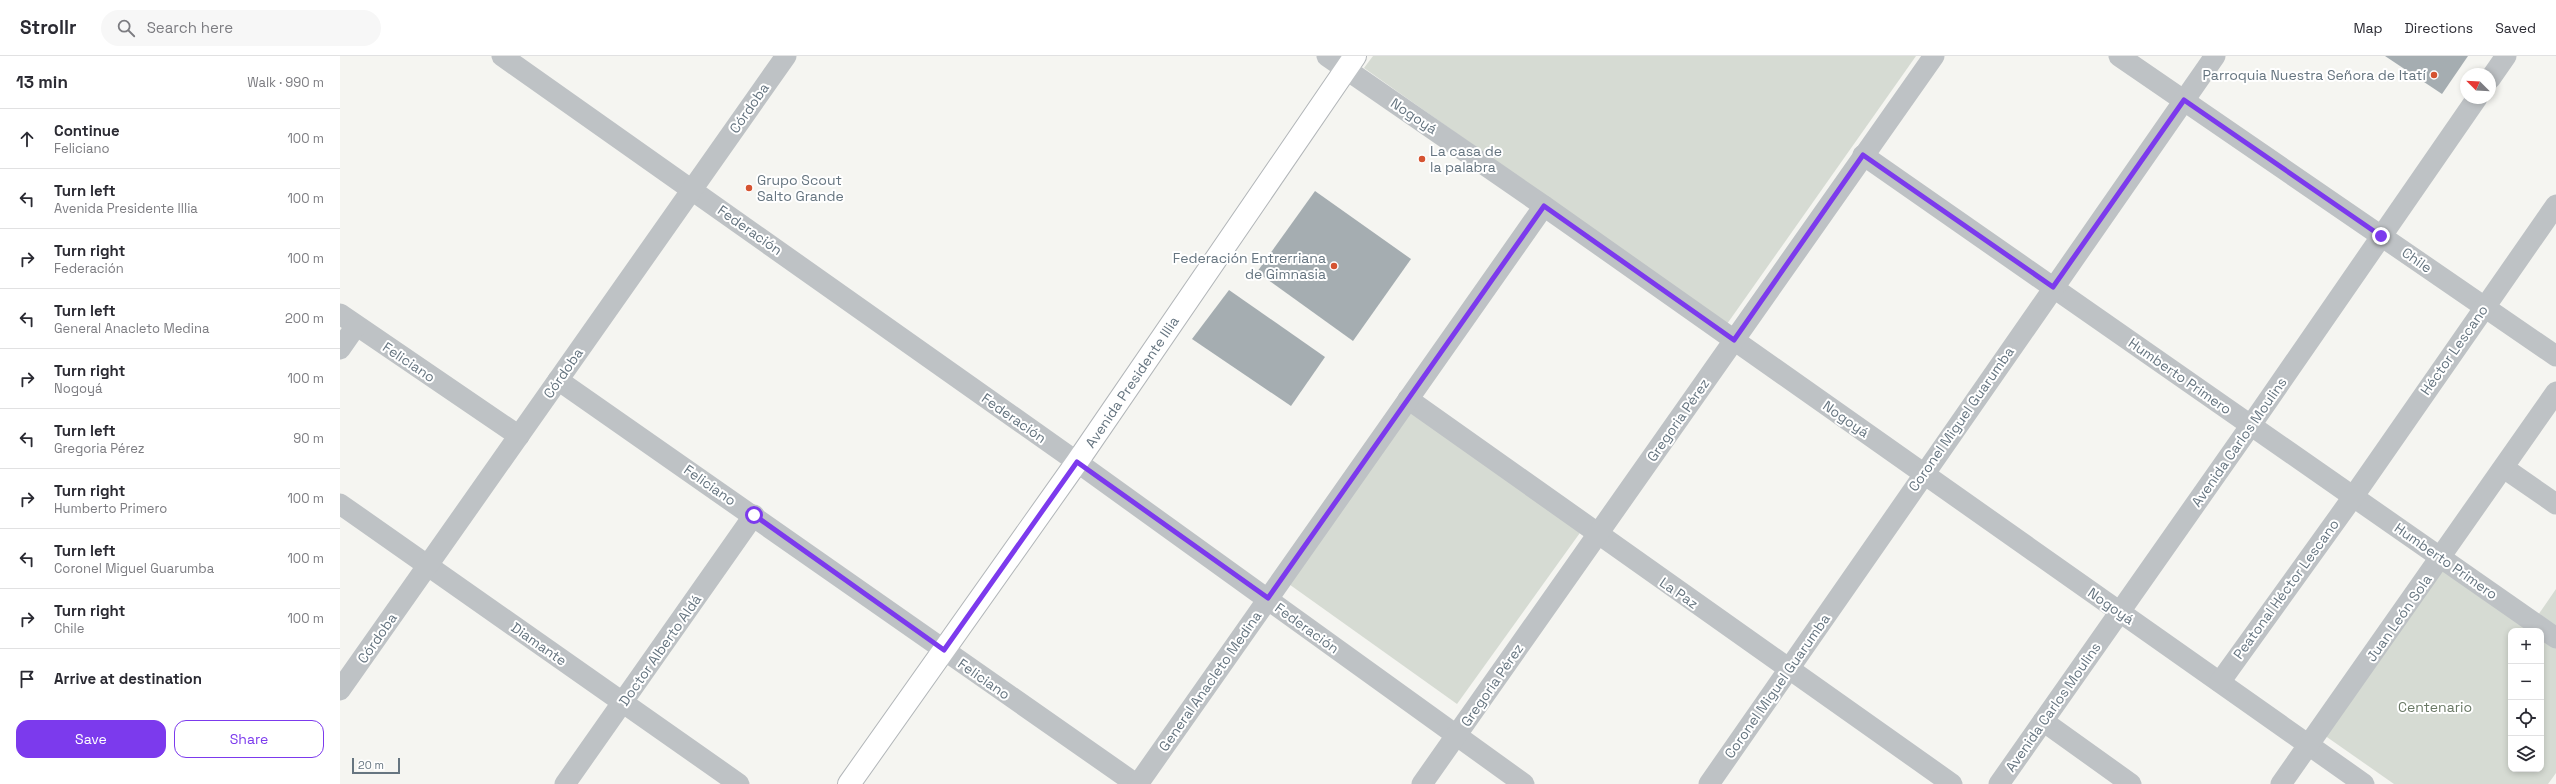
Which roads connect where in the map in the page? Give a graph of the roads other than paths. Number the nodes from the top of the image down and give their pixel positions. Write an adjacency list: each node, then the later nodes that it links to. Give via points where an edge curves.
1 (502, 56): 13 (street, Federación)
2 (786, 56): 13 (street, Córdoba)
3 (1327, 56): 8 (street, Nogoyá)
4 (1934, 56): 12 (street, Gregoria Pérez)
5 (2119, 56): 10 (street, Chile)
6 (2215, 56): 10 (street, Coronel Miguel Guarumba)
7 (2506, 56): 9 (street)
8 (1350, 62): 15 (street, Nogoyá); 28 (main road, Avenida Presidente Illia)
9 (2496, 70)
10 (2184, 100): 16 (street, Chile); 17 (street, Coronel Miguel Guarumba)
11 (2473, 104): 16 (street, Avenida Carlos Moulins)
12 (1863, 155): 17 (street, Humberto Primero); 20 (street, Gregoria Pérez)
13 (692, 189): 23 (street, Córdoba); 28 (street, Federación)
14 (2556, 205): 18 (street, Héctor Lescano)
15 (1544, 206): 20 (street, Nogoyá); 25 (street, General Anacleto Medina)
16 (2381, 236): 18 (street, Chile); 26 (street, Avenida Carlos Moulins)
17 (2053, 287): 26 (street, Humberto Primero); 30 (street, Coronel Miguel Guarumba)
18 (2484, 306): 22 (street, Chile); 31 (street, Héctor Lescano)
19 (348, 320): 21 (street); 27 (street, Feliciano)
20 (1734, 340): 30 (street, Nogoyá); 35 (street, Gregoria Pérez)
21 (340, 349)
22 (2556, 356)
23 (558, 380): 27 (street, Córdoba); 34 (street, Feliciano)
24 (2556, 392): 29 (street, Juan León Sola)
25 (1408, 399): 35 (street, La Paz); 38 (street, General Anacleto Medina)
26 (2251, 425): 31 (street, Humberto Primero); 39 (street, Avenida Carlos Moulins)
27 (519, 436): 37 (street, Córdoba)
28 (1077, 462): 38 (street, Federación); 41 (main road, Avenida Presidente Illia)
29 (2504, 468): 33 (street); 36 (street, Juan León Sola)
30 (1922, 474): 39 (street, Nogoyá); 42 (street, Coronel Miguel Guarumba)
31 (2353, 497): 36 (street, Humberto Primero); 43 (street, Peatonal Héctor Lescano)
32 (340, 504): 37 (street, Diamante)
33 (2556, 504)
34 (754, 515): 41 (street, Feliciano); 45 (street, Doctor Alberto Aldá)
35 (1597, 534): 42 (street, La Paz); 47 (street, Gregoria Pérez)
36 (2442, 558): 40 (street, Humberto Primero); 48 (street, Juan León Sola)
37 (428, 566): 44 (street, Córdoba); 45 (street, Diamante)
38 (1268, 598): 47 (street, Federación); 52 (street, General Anacleto Medina)
39 (2120, 612): 43 (street, Nogoyá); 46 (street, Avenida Carlos Moulins)
40 (2556, 638)
41 (944, 650): 51 (main road, Avenida Presidente Illia); 52 (street, Feliciano)
42 (1788, 670): 55 (street, Coronel Miguel Guarumba); 56 (street, La Paz)
43 (2220, 682): 48 (street, Nogoyá)
44 (340, 690)
45 (623, 703): 49 (street, Doctor Alberto Aldá); 50 (street, Diamante)
46 (2043, 721): 57 (street, Avenida Carlos Moulins); 58 (street)
47 (1456, 737): 53 (street, Gregoria Pérez); 54 (street, Federación)
48 (2309, 745): 59 (street, Juan León Sola); 60 (street, Nogoyá)
49 (565, 784)
50 (739, 784)
51 (849, 784)
52 (1137, 784)
53 (1422, 784)
54 (1524, 784)
55 (1709, 784)
56 (1952, 784)
57 (1999, 784)
58 (2131, 784)
59 (2281, 784)
60 (2364, 784)

